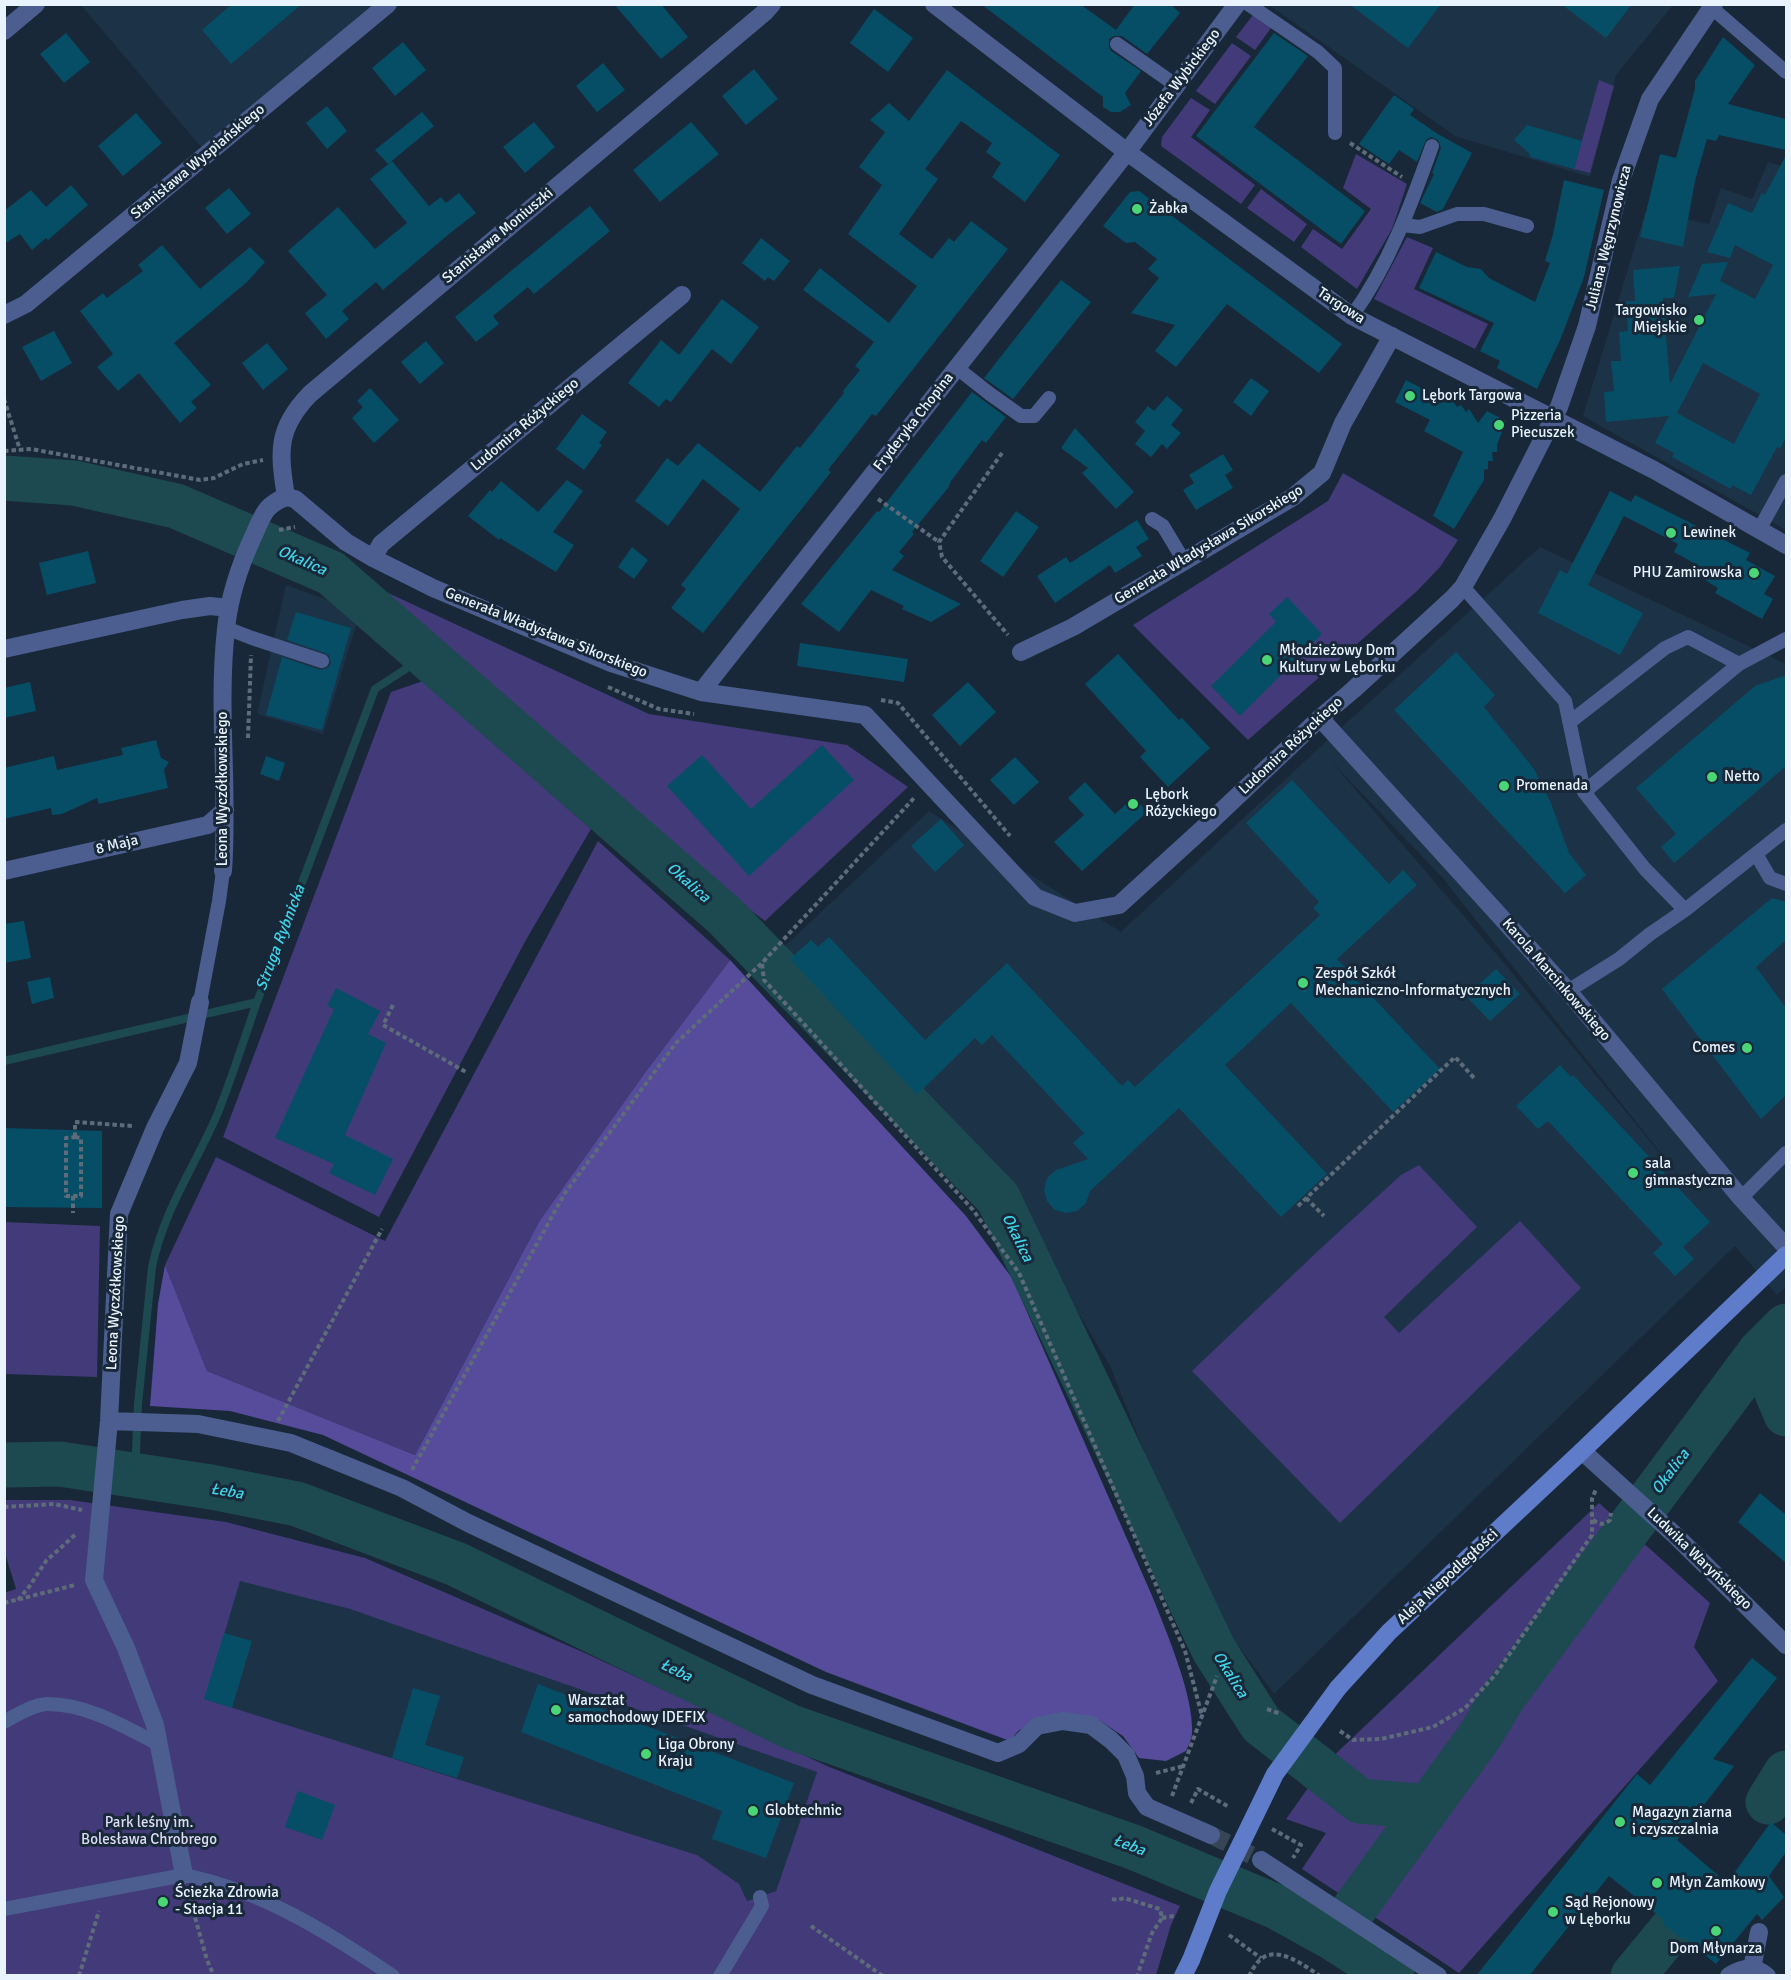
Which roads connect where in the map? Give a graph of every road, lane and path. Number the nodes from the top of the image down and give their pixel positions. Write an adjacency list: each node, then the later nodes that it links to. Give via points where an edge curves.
1 (36, 4): 7 (street)
2 (388, 4): 18 (street, Stanisława Wyspiańskiego, via 26,304)
3 (772, 4): 28 (street, Stanisława Moniuszki, via 310,393 286,424)
4 (934, 4): 13 (street, Targowa)
5 (1236, 6): 10 (street, Józefa Wybickiego); 11 (lane, via 1318,52 1335,68)
6 (1713, 6): 9 (lane); 24 (street, Juliana Węgrzynowicza, via 1650,99 1621,180 1587,326)
7 (4, 30)
8 (1117, 44): 10 (lane)
9 (1786, 72)
10 (1177, 86): 13 (street, Józefa Wybickiego)
11 (1335, 133): 14 (path)
12 (1432, 146): 14 (lane)
13 (1127, 152): 19 (street, Targowa); 21 (street, Fryderyka Chopina)
14 (1418, 187): 15 (lane)
15 (1403, 225): 16 (lane, via 1420,227 1457,214 1484,214); 19 (lane)
16 (1527, 225)
17 (682, 295): 36 (street, Ludomira Różyckiego, via 381,544)
18 (4, 315)
19 (1352, 316): 20 (street, Targowa)
20 (1392, 336): 24 (street, Targowa); 37 (street, Generała Władysława Sikorskiego, via 1343,423 1322,472 1293,496)
21 (957, 368): 22 (lane, via 1021,416 1034,416); 30 (street, Fryderyka Chopina)
22 (1049, 398)
23 (4, 399): 25 (path)
24 (1554, 418): 33 (street, Targowa); 38 (street, Ludomira Różyckiego)
25 (20, 450): 26 (path); 28 (path, via 200,480 214,478 243,464)
26 (4, 451)
27 (1002, 453): 34 (path)
28 (281, 456): 31 (street, Stanisława Moniuszki)
29 (1786, 481): 33 (lane)
30 (862, 488): 34 (path); 47 (street, Fryderyka Chopina)
31 (286, 497): 36 (street, Generała Władysława Sikorskiego); 39 (street, Leona Wyczółkowskiego, via 271,503 259,524 245,554)
32 (1152, 519): 37 (lane, via 1163,526)
33 (1759, 530): 35 (street, Targowa)
34 (939, 542): 44 (path, via 942,557 957,578 995,617)
35 (1786, 545)
36 (374, 558): 47 (street, Generała Władysława Sikorskiego, via 433,588 611,663)
37 (1184, 561): 44 (street, Generała Władysława Sikorskiego, via 1073,627)
38 (1463, 587): 50 (street, Ludomira Różyckiego); 51 (lane, via 1565,701)
39 (230, 608): 40 (street, Leona Wyczółkowskiego); 43 (street, via 182,610)
40 (226, 628): 41 (lane); 55 (street, Leona Wyczółkowskiego)
41 (252, 638): 45 (lane); 52 (path)
42 (1786, 639): 46 (lane)
43 (4, 649)
44 (1021, 652)
45 (322, 661)
46 (1739, 664): 51 (lane, via 1688,637 1665,648); 54 (lane)
47 (701, 692): 49 (street, Generała Władysława Sikorskiego)
48 (875, 699): 57 (path, via 898,703)
49 (866, 715): 53 (street, Ludomira Różyckiego)
50 (1320, 718): 53 (street, Ludomira Różyckiego, via 1119,905 1075,913 1035,897); 64 (street, Karola Marcinkowskiego)
51 (1570, 722): 54 (lane)
52 (248, 738)
53 (929, 782): 63 (path)
54 (1584, 792): 62 (lane, via 1645,869)
55 (225, 810): 59 (street, 8 Maja, via 208,825); 60 (street, Leona Wyczółkowskiego)
56 (1786, 830): 58 (lane)
57 (1017, 844)
58 (1756, 854): 61 (lane, via 1770,878); 62 (lane)
59 (4, 871)
60 (223, 871): 65 (lane, Leona Wyczółkowskiego)
61 (1786, 884)
62 (1685, 910): 64 (lane)
63 (762, 963): 85 (path, via 676,1043 565,1193); 97 (path, via 764,980 973,1210 1019,1274 1185,1651)
64 (1568, 991): 74 (street, Karola Marcinkowskiego)
65 (200, 1002): 69 (street, Leona Wyczółkowskiego, via 188,1063)
66 (393, 1005): 67 (path, via 383,1025)
67 (466, 1072)
68 (1474, 1078): 73 (path, via 1455,1057)
69 (155, 1128): 70 (path, via 75,1122); 81 (street, Leona Wyczółkowskiego, via 119,1214)
70 (75, 1137): 72 (path, via 81,1138 81,1196); 72 (path, via 66,1138 66,1196)
71 (1786, 1153): 74 (lane)
72 (73, 1196): 76 (path)
73 (1306, 1198): 75 (path); 77 (path)
74 (1742, 1198): 79 (street, Karola Marcinkowskiego)
75 (1298, 1206)
76 (74, 1213)
77 (1324, 1216)
78 (382, 1229): 82 (path)
79 (1786, 1247)
80 (1786, 1255): 83 (main road, Aleja Niepodległości)
81 (109, 1421): 82 (street, via 198,1424); 88 (street, Leona Wyczółkowskiego)
82 (268, 1438): 85 (street, via 291,1443)
83 (1582, 1451): 93 (street, Ludwika Waryńskiego, via 1676,1536); 121 (main road, Aleja Niepodległości, bridge, via 1389,1632 1338,1688 1275,1774 1218,1891)
84 (1601, 1485): 89 (path, via 1593,1492)
85 (402, 1488): 102 (street, via 812,1685 998,1753 1019,1744 1037,1726 1063,1721 1091,1725 1126,1755)
86 (4, 1507): 88 (path, via 54,1504)
87 (1611, 1513): 89 (path, via 1605,1524)
88 (100, 1514): 90 (street, Leona Wyczółkowskiego); 91 (path, via 46,1561)
89 (1593, 1519): 99 (path, via 1592,1535 1495,1675 1465,1708 1433,1727 1381,1738 1353,1740)
90 (94, 1581): 91 (path); 100 (street, via 126,1648)
91 (18, 1600): 92 (path)
92 (4, 1603)
93 (1786, 1645)
94 (1217, 1676): 97 (path)
95 (1267, 1709): 96 (path)
96 (1281, 1714)
97 (1202, 1716): 101 (path)
98 (4, 1722): 100 (lane, via 46,1704 80,1709)
99 (1340, 1731)
100 (158, 1744): 110 (street)
101 (1184, 1766): 102 (path); 105 (path)
102 (1135, 1779): 105 (street, via 1137,1793 1147,1807)
103 (1191, 1804): 104 (path, via 1198,1790)
104 (1228, 1807)
105 (1165, 1815): 107 (street)
106 (1272, 1829): 109 (path, via 1301,1845)
107 (1211, 1835)
108 (1261, 1860): 131 (street)
109 (1291, 1861)
110 (184, 1875): 111 (lane); 124 (path); 125 (lane, via 209,1880 281,1908)
111 (106, 1890): 114 (lane); 123 (path)
112 (760, 1897): 126 (lane, via 762,1906)
113 (1113, 1899): 116 (path, via 1124,1898 1160,1909)
114 (4, 1909)
115 (1174, 1916): 116 (path)
116 (1162, 1918): 128 (path, via 1152,1933)
117 (811, 1926): 127 (path)
118 (1759, 1932): 122 (street, via 1753,1957)
119 (1229, 1935): 120 (path)
120 (1260, 1958): 129 (path); 130 (path, via 1288,1956)
121 (1188, 1970)
122 (1760, 1972): 132 (street, via 1741,1968)
123 (80, 1976)
124 (214, 1976)
125 (393, 1976)
126 (720, 1976)
127 (883, 1976)
128 (1137, 1976)
129 (1249, 1976)
130 (1320, 1976)
131 (1438, 1976)
132 (1729, 1976)

